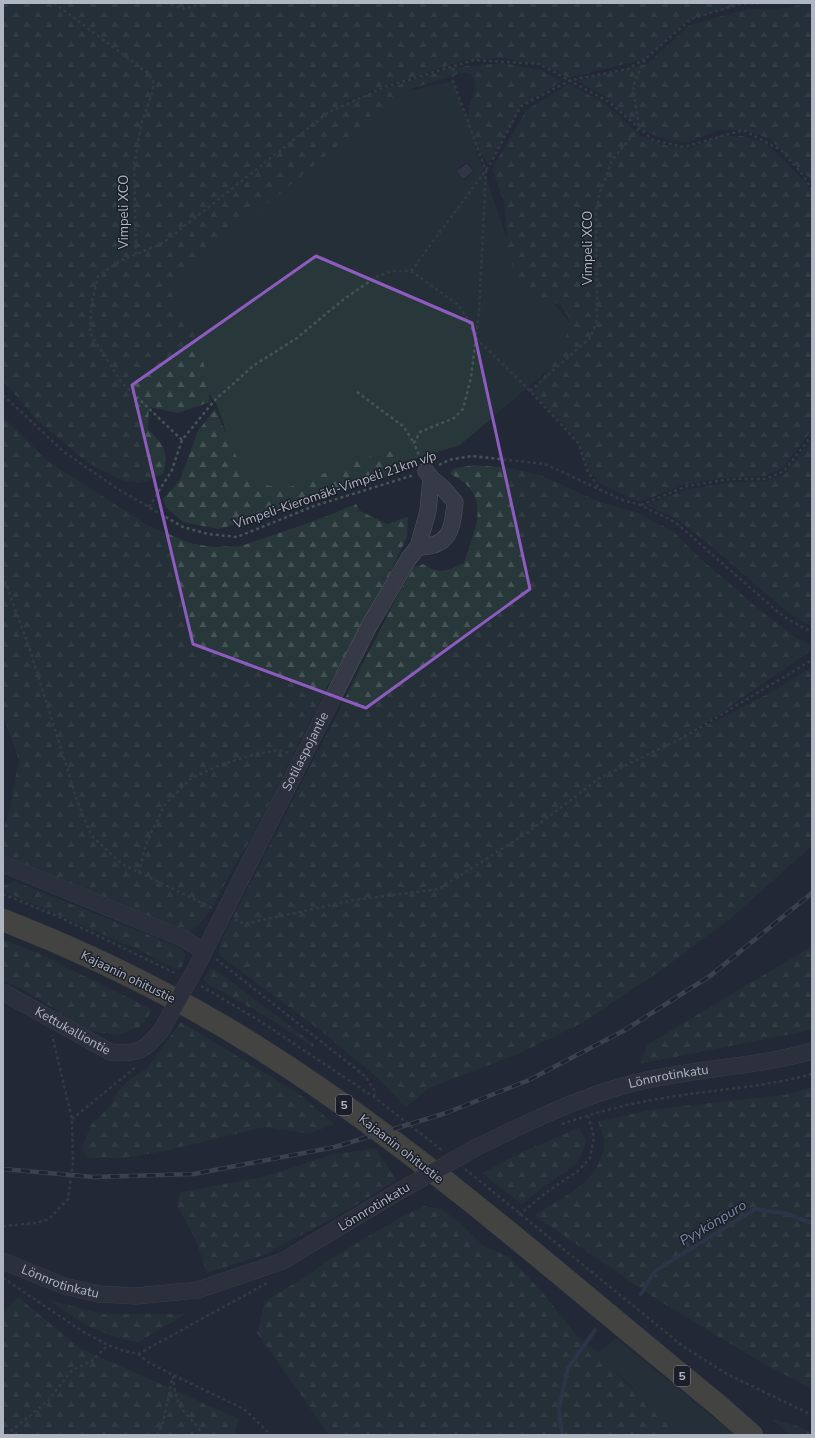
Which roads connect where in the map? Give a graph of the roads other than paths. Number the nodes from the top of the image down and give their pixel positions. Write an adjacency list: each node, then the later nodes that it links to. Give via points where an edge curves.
1 (418, 547): 1 (street, Sotilaspojantie, via 428,511 429,475 455,502 454,517 448,537 433,547); 4 (street, Sotilaspojantie, via 369,626)
2 (3, 864): 4 (street, via 184,939)
3 (3, 920): 9 (highway, Kajaanin ohitustie / 5, via 130,976 234,1033 299,1074 376,1128)
4 (201, 957): 6 (street, Sotilaspojantie, bridge)
5 (3, 992): 6 (street, Kettukalliontie, via 101,1048 128,1054 142,1050)
6 (162, 1028)
7 (812, 1051): 8 (street, Lönnrotinkatu, bridge, via 766,1062 632,1083 587,1097 477,1147 283,1261 198,1290 136,1296 99,1294 64,1286)
8 (3, 1261)
9 (717, 1404): 10 (highway, 5); 11 (highway, 5)
10 (752, 1435)
11 (764, 1435)

